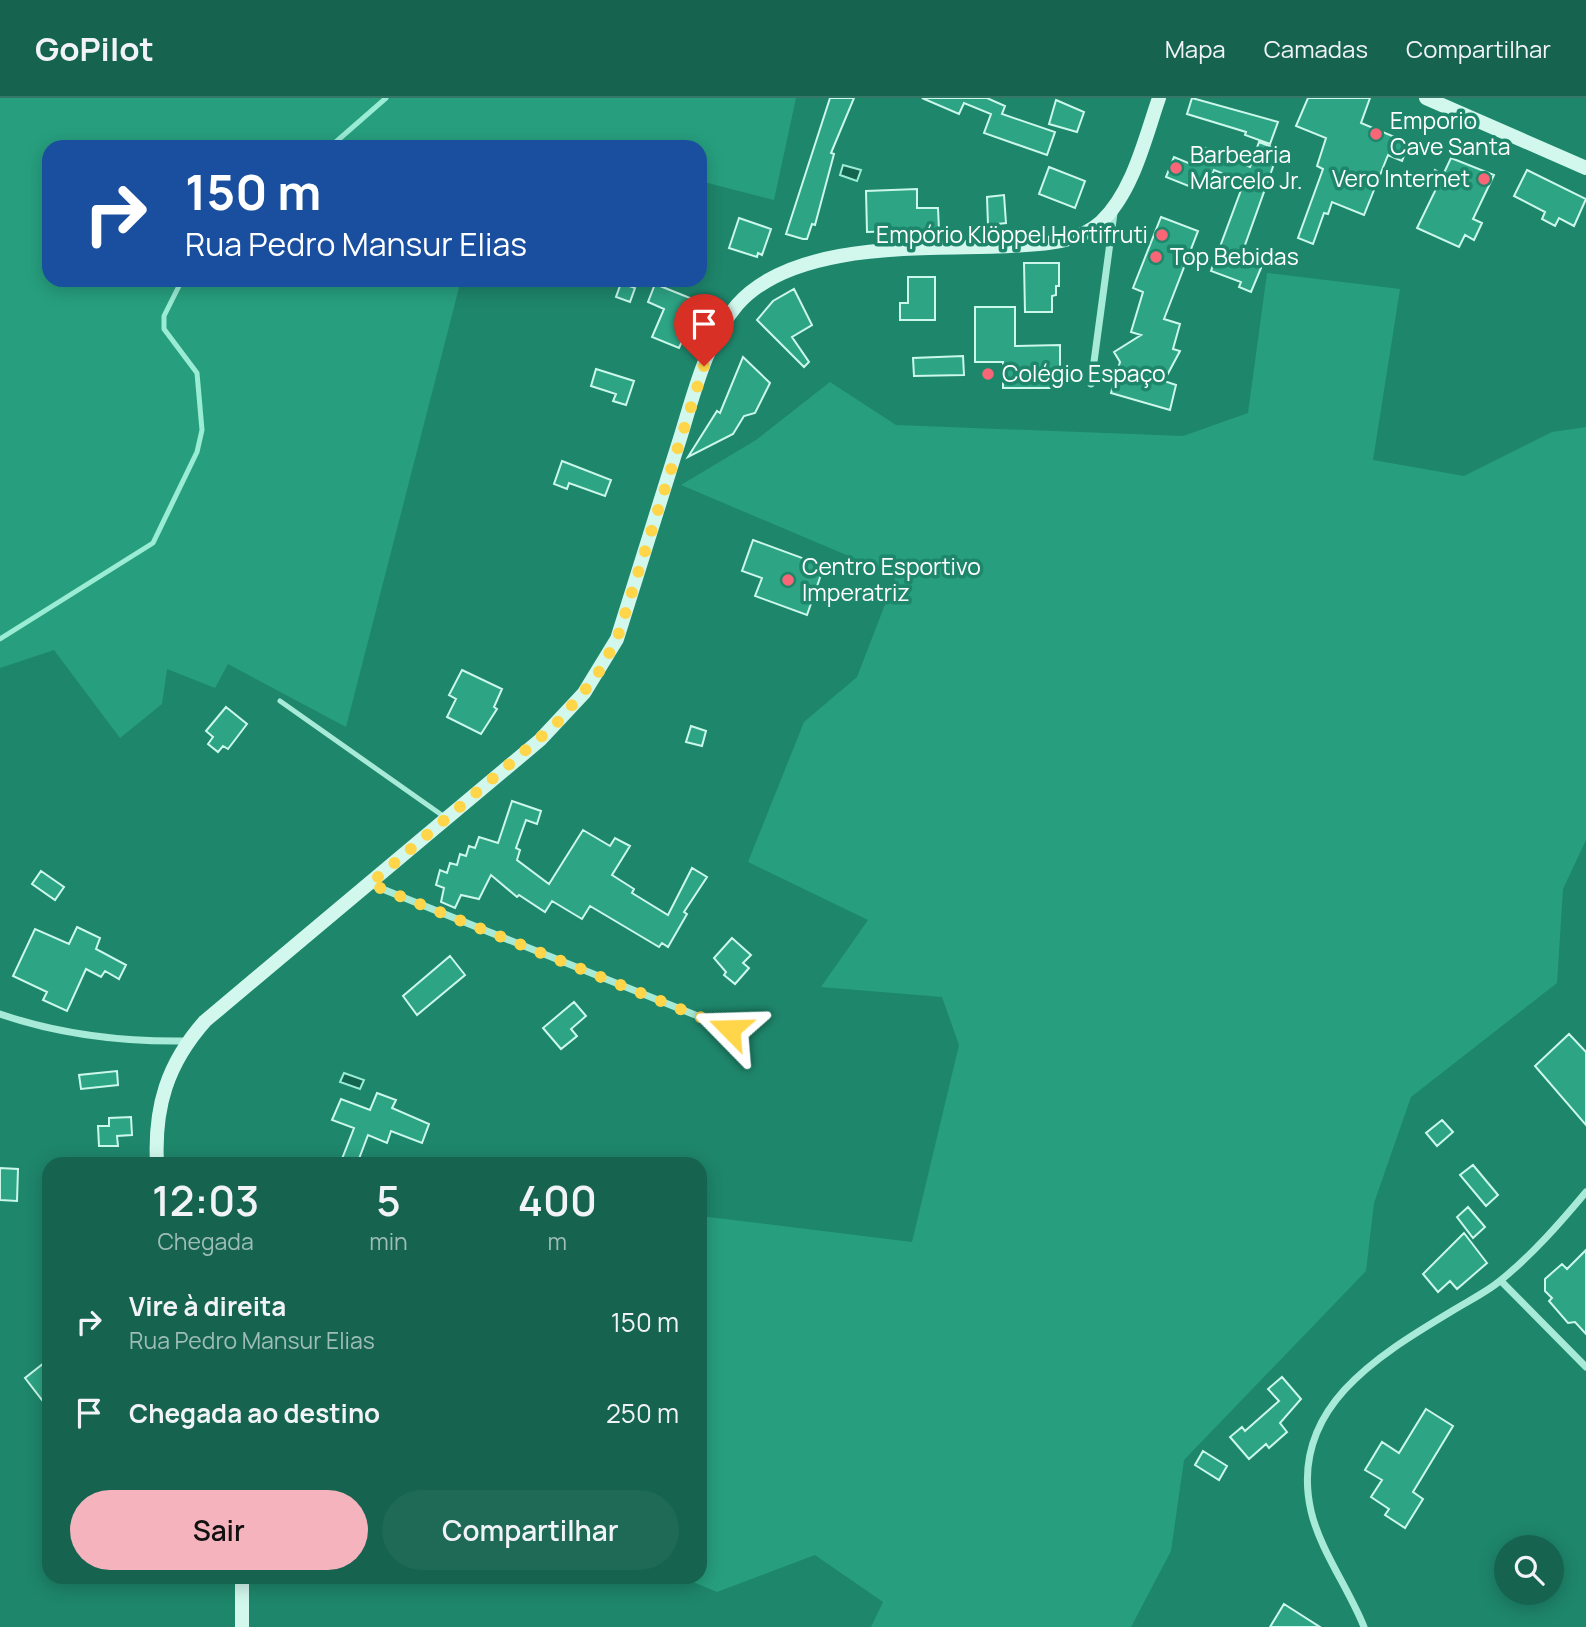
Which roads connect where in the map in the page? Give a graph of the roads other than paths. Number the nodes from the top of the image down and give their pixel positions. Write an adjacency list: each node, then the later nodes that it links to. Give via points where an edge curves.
1 (1159, 98): 4 (main road, via 1135,166)
2 (1426, 98): 3 (main road)
3 (1586, 168)
4 (1115, 205): 5 (street); 7 (main road, via 1093,228 1053,243 832,258 788,271 751,291 736,306 710,351 608,657 584,694 556,724)
5 (1091, 384)
6 (279, 701): 7 (lane)
7 (446, 818): 8 (main road)
8 (370, 884): 10 (street); 11 (main road, via 223,1003)
9 (0, 1014): 11 (street, via 83,1035)
10 (730, 1029)
11 (187, 1041): 12 (main road, via 160,1102)
12 (157, 1157)
13 (1586, 1192): 14 (street)
14 (1501, 1281): 15 (street); 18 (street, via 1372,1364 1332,1404 1317,1430 1309,1459 1311,1511)
15 (1586, 1367)
16 (242, 1584): 17 (main road)
17 (242, 1627)
18 (1364, 1627)

